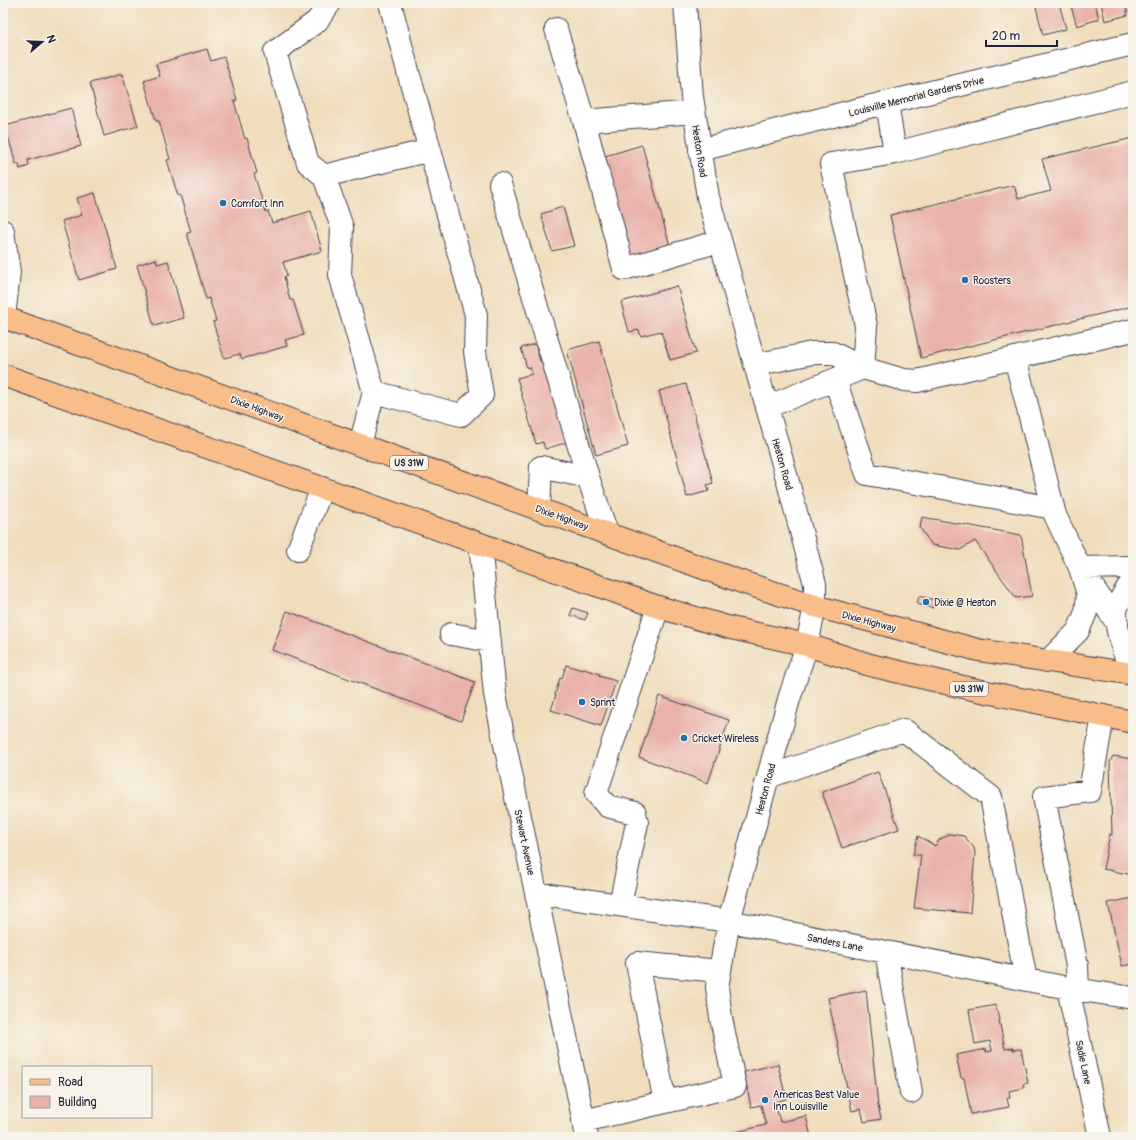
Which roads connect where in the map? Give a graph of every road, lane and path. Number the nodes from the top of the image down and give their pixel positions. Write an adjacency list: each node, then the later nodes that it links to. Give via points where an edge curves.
1 (330, 3): 13 (street, via 317,21 275,52 308,163)
2 (390, 3): 10 (street)
3 (685, 3): 8 (street, Heaton Road)
4 (556, 29): 9 (street)
5 (1133, 44): 7 (street, Louisville Memorial Gardens Drive)
6 (1133, 92): 12 (street)
7 (887, 103): 11 (street, Louisville Memorial Gardens Drive); 12 (street)
8 (694, 112): 9 (street); 11 (street, Heaton Road)
9 (584, 121): 16 (street, via 624,269)
10 (430, 150): 13 (street); 24 (street, via 476,316 475,352 482,395 461,415)
11 (700, 150): 16 (street, Heaton Road, via 708,197)
12 (895, 154): 21 (street, via 831,164 866,326)
13 (324, 176): 24 (street, via 342,227 340,275)
14 (500, 184): 27 (street)
15 (3, 231): 17 (street, via 9,272)
16 (720, 241): 20 (street, Heaton Road)
17 (4, 319): 26 (main road, Dixie Highway / US 31W)
18 (1133, 330): 19 (street)
19 (1015, 358): 21 (street, via 917,381 904,380); 29 (street)
20 (755, 365): 21 (street, via 812,353 833,353); 25 (street, Heaton Road)
21 (863, 368): 23 (street)
22 (3, 375): 28 (main road, US 31W)
23 (835, 380): 25 (street); 29 (street, via 867,474)
24 (374, 392): 26 (street)
25 (766, 407): 37 (street, Heaton Road, via 815,584)
26 (360, 445): 30 (main road, Dixie Highway / US 31W)
27 (588, 477): 30 (street, via 541,467); 31 (street)
28 (322, 488): 32 (main road, US 31W); 33 (street)
29 (1053, 508): 35 (street)
30 (539, 509): 31 (main road, Dixie Highway / US 31W)
31 (607, 533): 37 (main road, Dixie Highway / US 31W)
32 (480, 544): 38 (main road, US 31W); 41 (street, Stewart Avenue)
33 (298, 550)
34 (1133, 567): 35 (street)
35 (1080, 568): 39 (street); 43 (street, via 1088,594 1086,612 1078,631)
36 (1133, 580): 39 (street, via 1116,609)
37 (815, 606): 42 (street, Heaton Road); 43 (main road, Dixie Highway / US 31W, via 978,650)
38 (658, 607): 42 (main road, US 31W, via 731,628); 49 (street, via 596,793 607,806 635,813 637,823)
39 (1117, 623): 44 (street)
40 (451, 634): 41 (street)
41 (490, 641): 48 (street, Stewart Avenue, via 495,694)
42 (807, 645): 45 (main road, US 31W, via 870,665 945,683); 47 (street, Heaton Road)
43 (1048, 661): 44 (main road, Dixie Highway / US 31W)
44 (1132, 674)
45 (1103, 716): 46 (main road, US 31W); 54 (street, Sadie Lane, via 1090,791 1044,797 1077,966)
46 (1133, 722)
47 (768, 777): 50 (street, Heaton Road); 53 (street, via 904,730 992,797)
48 (536, 893): 49 (street, Sanders Lane); 58 (street, Stewart Avenue)
49 (620, 905): 50 (street, Sanders Lane)
50 (729, 921): 51 (street, Sanders Lane); 52 (street, Heaton Road)
51 (886, 952): 53 (street, Sanders Lane); 56 (street)
52 (720, 971): 57 (street, Heaton Road, via 717,987 721,1018 735,1086); 57 (street, via 637,963)
53 (1026, 980): 54 (street, Sanders Lane)
54 (1073, 988): 55 (street, Sanders Lane); 59 (street, Sadie Lane)
55 (1133, 998)
56 (911, 1092)
57 (664, 1102): 58 (street)
58 (585, 1129)
59 (1100, 1137)

